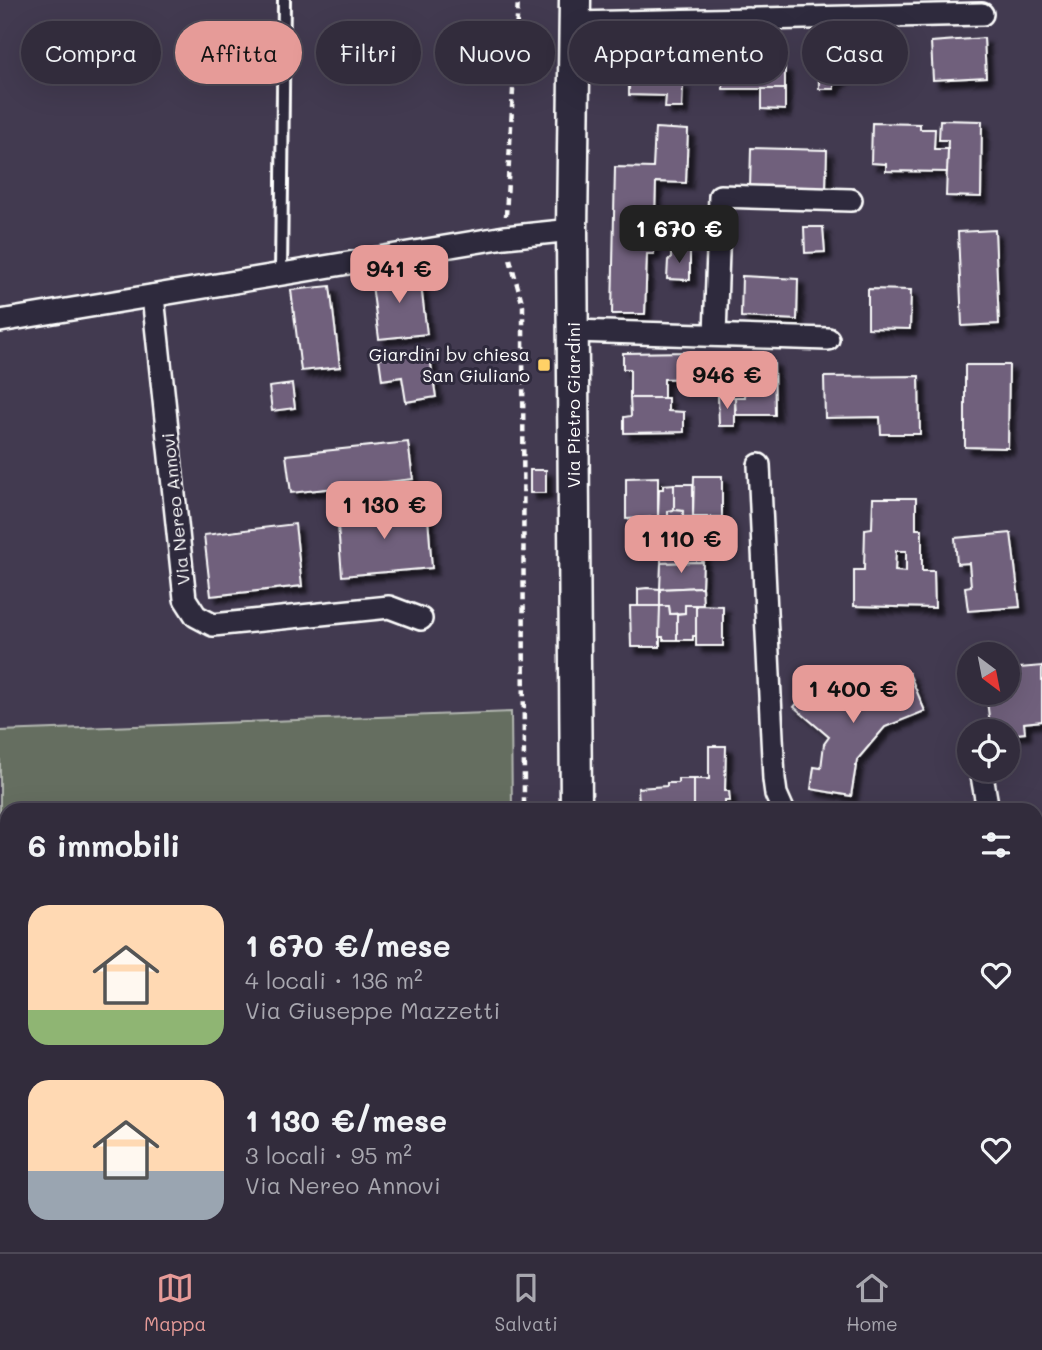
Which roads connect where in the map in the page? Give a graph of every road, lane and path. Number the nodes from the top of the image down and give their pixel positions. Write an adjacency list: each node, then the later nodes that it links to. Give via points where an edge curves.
1 (284, 0): 8 (lane)
2 (519, 0): 7 (path)
3 (574, 11): 4 (street); 6 (main road, Via Pietro Giardini)
4 (982, 14)
5 (851, 200): 12 (street, via 720,196)
6 (572, 230): 7 (street); 11 (main road, Via Pietro Giardini)
7 (505, 237): 8 (street); 17 (path, via 523,306)
8 (281, 274): 9 (street)
9 (153, 296): 10 (street); 15 (street, Via Nereo Annovi, via 186,599 196,616 213,625 389,607)
10 (0, 321)
11 (573, 331): 12 (street); 18 (main road, Via Pietro Giardini)
12 (715, 335): 13 (street)
13 (828, 339)
14 (759, 465): 19 (street, via 774,779)
15 (421, 619)
16 (983, 782): 20 (street)
17 (524, 803)
18 (576, 803)
19 (780, 803)
20 (987, 803)

